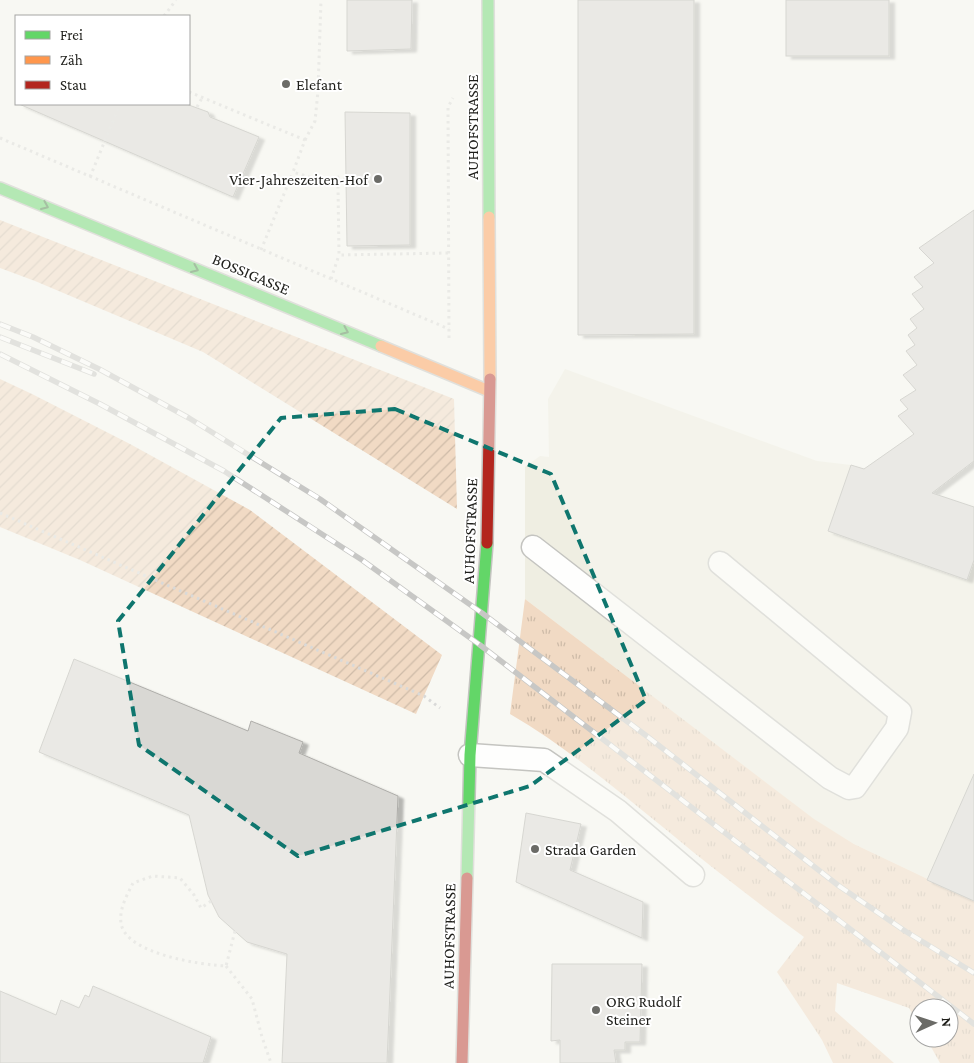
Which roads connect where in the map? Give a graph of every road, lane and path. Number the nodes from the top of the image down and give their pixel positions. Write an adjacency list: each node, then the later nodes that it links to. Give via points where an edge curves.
1 (175, 0): 4 (path)
2 (320, 0): 11 (path, via 315,121)
3 (488, 0): 5 (street, AUHOFSTRASSE)
4 (165, 15)
5 (488, 78): 18 (path, via 459,87 448,107); 23 (street, AUHOFSTRASSE)
6 (190, 92): 7 (path)
7 (202, 98): 9 (path); 11 (path)
8 (120, 105): 13 (path)
9 (197, 107)
10 (0, 138): 13 (path)
11 (305, 140): 12 (path)
12 (293, 172): 15 (path); 17 (path)
13 (90, 176): 17 (path)
14 (346, 178): 15 (path, via 338,177)
15 (338, 186): 19 (path)
16 (0, 188): 22 (street, BOSSIGASSE, one-way to 22)
17 (261, 250): 20 (path)
18 (448, 253): 19 (path); 21 (path)
19 (339, 255): 20 (path)
20 (331, 279): 21 (path)
21 (449, 329): 22 (path)
22 (452, 375): 23 (street, BOSSIGASSE)
23 (490, 391): 27 (street, AUHOFSTRASSE, via 487,546)
24 (0, 513): 27 (path, via 424,696)
25 (533, 547): 26 (lane, via 830,778 849,788 855,787 897,728 900,712)
26 (720, 563)
27 (471, 745): 28 (lane, via 544,760 618,811); 33 (street, AUHOFSTRASSE)
28 (693, 875)
29 (212, 902): 31 (path, via 201,908 180,878 152,876 134,883 124,903 121,924 131,939 154,952 207,965)
30 (235, 931): 31 (path)
31 (226, 966): 32 (path, via 252,999)
32 (271, 1063)
33 (462, 1063)

